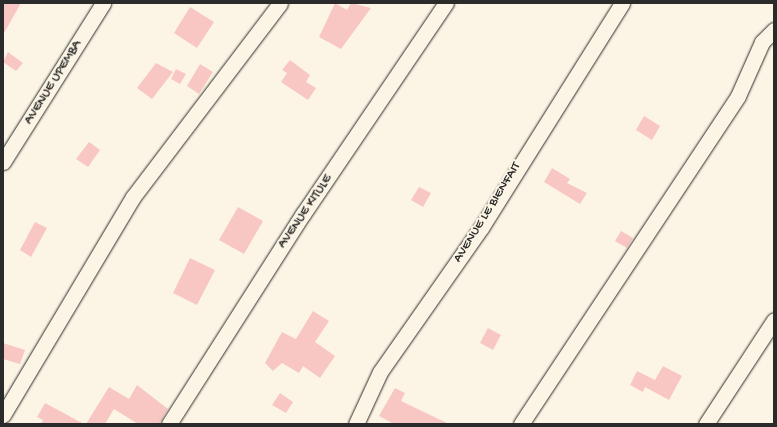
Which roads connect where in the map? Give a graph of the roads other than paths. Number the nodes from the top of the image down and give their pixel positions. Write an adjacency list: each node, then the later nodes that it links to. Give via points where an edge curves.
1 (103, 3): 6 (street, AVENUE UPEMBA)
2 (280, 3): 8 (street, via 133,197)
3 (446, 3): 9 (street, AVENUE KITULE, via 303,214)
4 (622, 3): 10 (street, AVENUE LE BIENFAIT, via 481,228 380,372)
5 (774, 30): 11 (street, via 762,42 738,96)
6 (3, 162)
7 (774, 320): 12 (street)
8 (3, 415)
9 (169, 424)
10 (356, 424)
11 (521, 424)
12 (706, 424)

